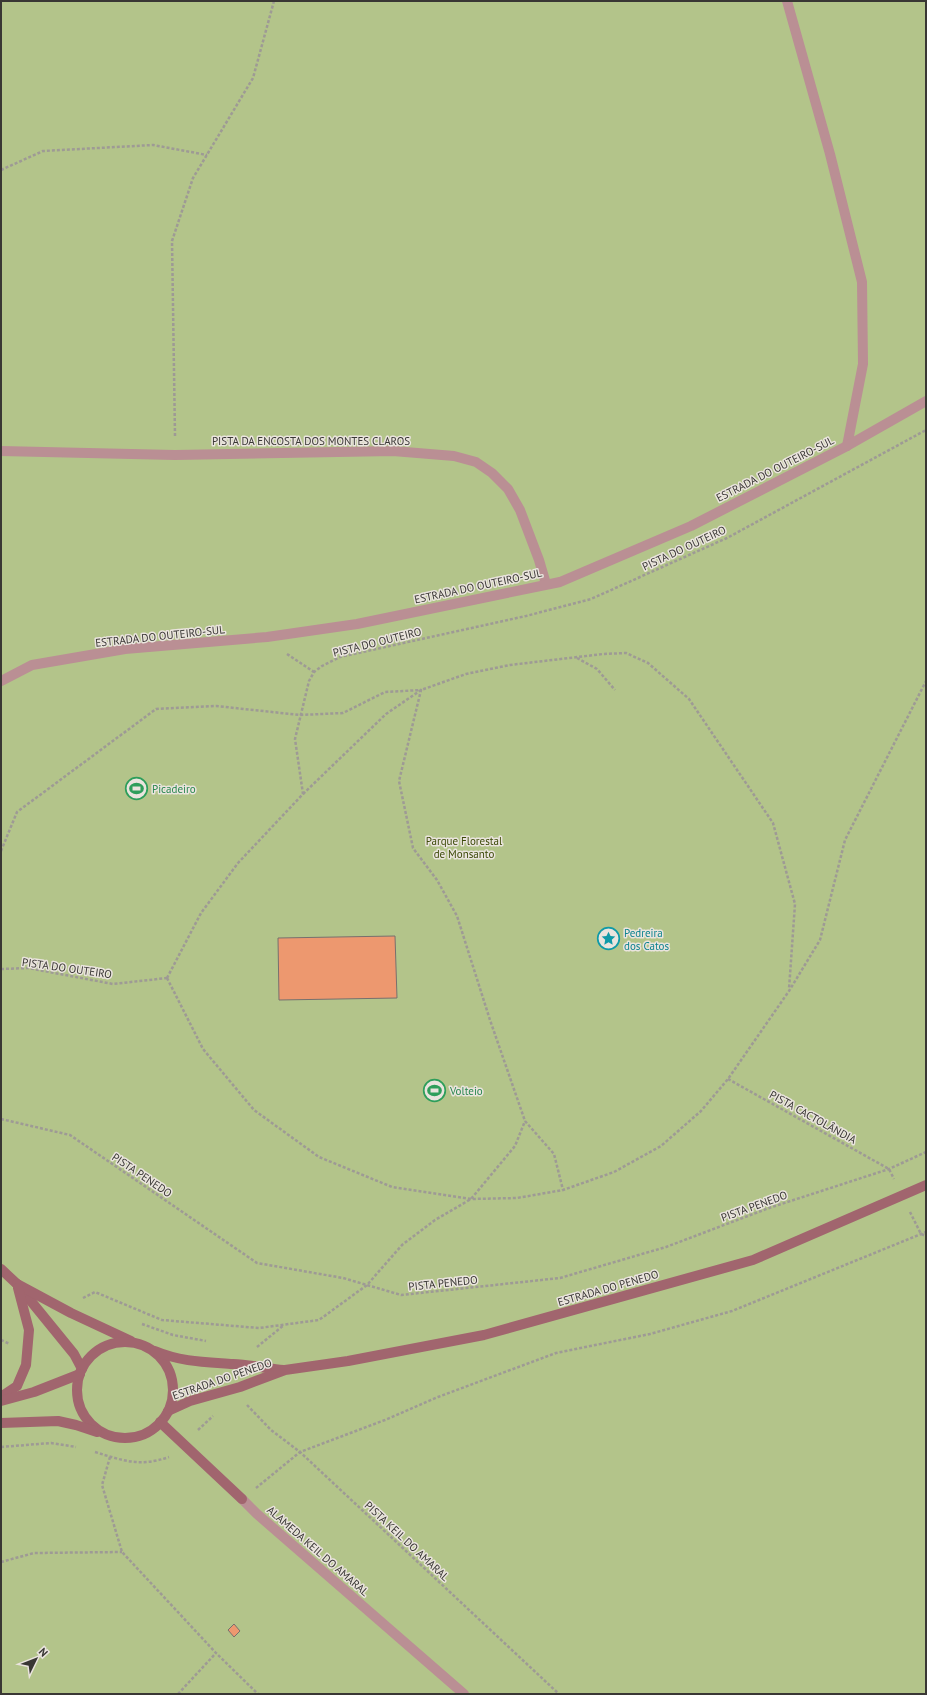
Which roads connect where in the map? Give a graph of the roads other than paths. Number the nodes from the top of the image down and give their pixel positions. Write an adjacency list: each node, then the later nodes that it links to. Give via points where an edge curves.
1 (787, 1): 3 (street, via 834,169 862,282 863,364)
2 (926, 401): 3 (street, ESTRADA DO OUTEIRO-SUL)
3 (847, 446): 5 (street, ESTRADA DO OUTEIRO-SUL, via 691,526 560,582)
4 (1, 451): 5 (street, PISTA DA ENCOSTA DOS MONTES CLAROS, via 175,455 393,451 454,456 476,462 508,489 520,510 540,560)
5 (546, 584): 6 (street, ESTRADA DO OUTEIRO-SUL, via 357,624 267,637 125,649 32,665)
6 (1, 681)
7 (926, 1185): 12 (street, ESTRADA DO PENEDO, via 753,1260 484,1335 348,1361)
8 (1, 1269): 9 (street)
9 (17, 1284): 10 (street); 13 (street, via 74,1354); 14 (street, via 29,1330 26,1365 17,1386)
10 (137, 1344): 11 (street); 13 (street, via 109,1344 97,1351)
11 (150, 1349): 12 (street, ESTRADA DO PENEDO, via 191,1362); 16 (street, via 168,1370 172,1383)
12 (284, 1370): 16 (street, ESTRADA DO PENEDO, via 240,1387 190,1401)
13 (81, 1371): 15 (street, via 34,1392); 19 (street, via 77,1397 81,1409 97,1429)
14 (1, 1397)
15 (1, 1401)
16 (168, 1411): 17 (street)
17 (160, 1422): 19 (street, via 136,1437 122,1438); 20 (street, ALAMEDA KEIL DO AMARAL, via 256,1514)
18 (1, 1423): 19 (street, via 58,1421)
19 (109, 1435)
20 (464, 1694)

